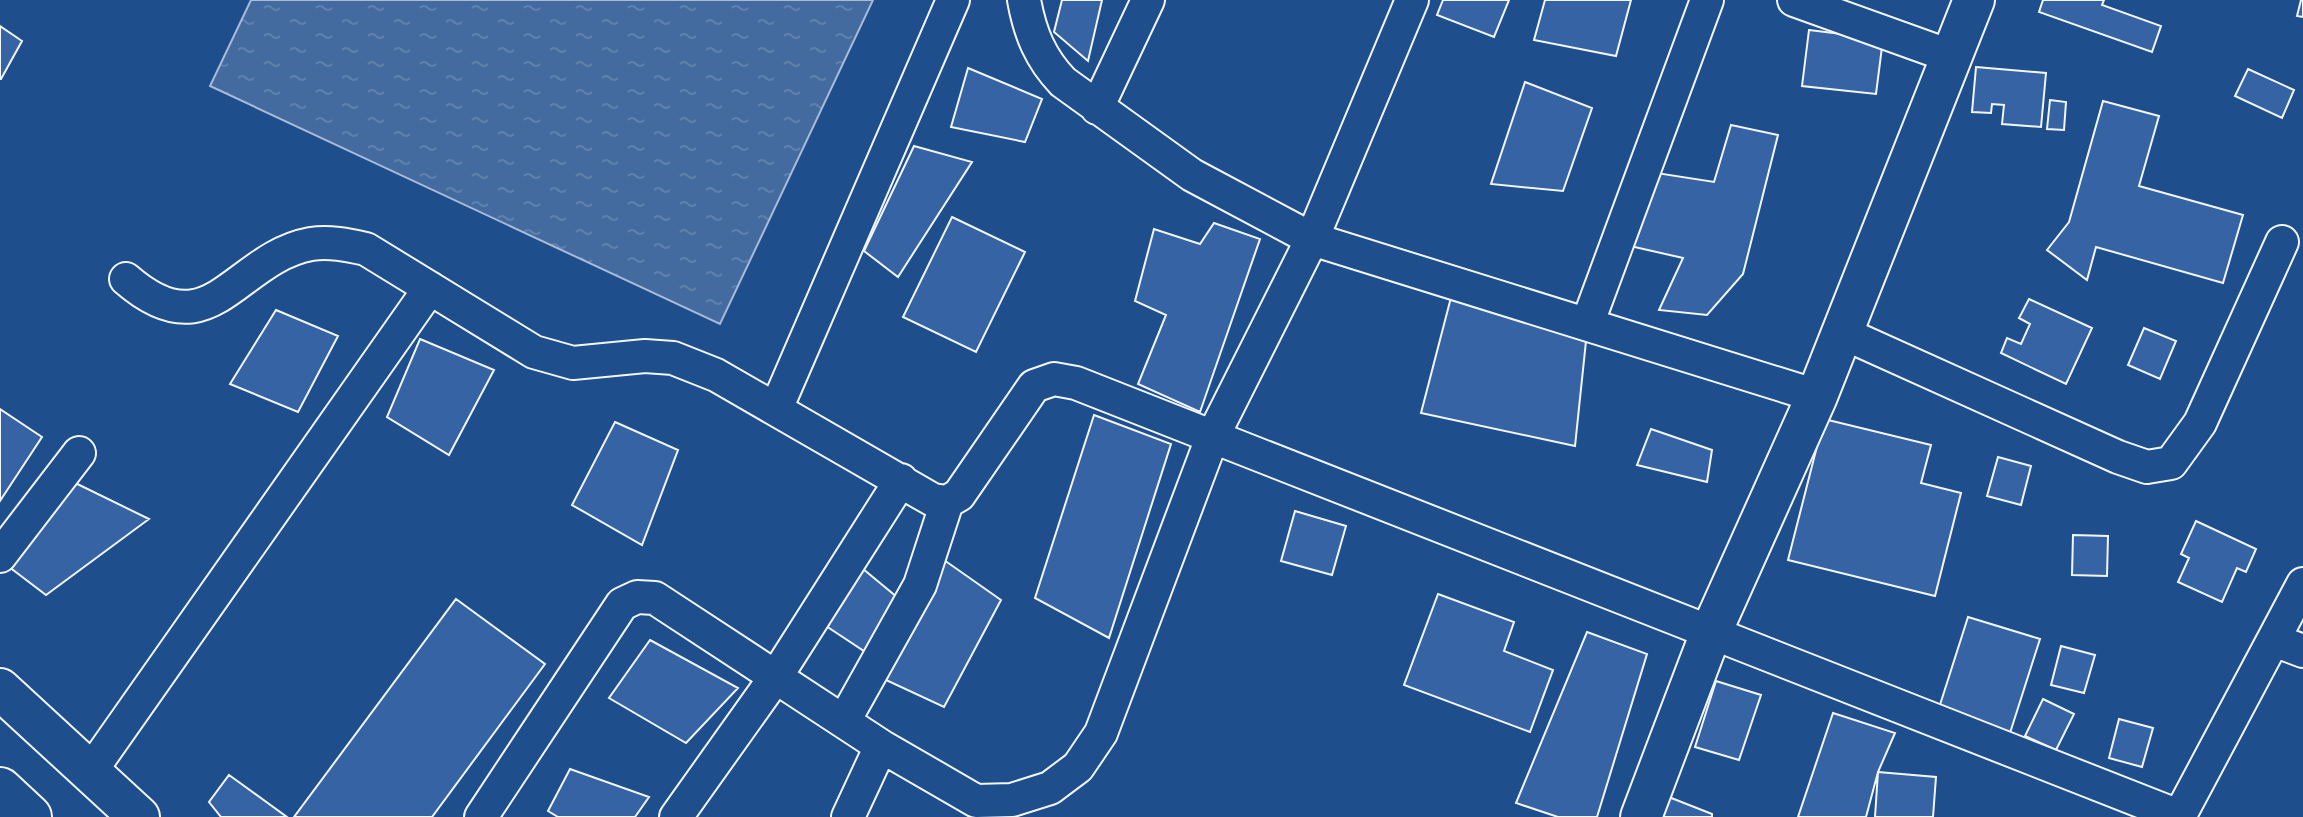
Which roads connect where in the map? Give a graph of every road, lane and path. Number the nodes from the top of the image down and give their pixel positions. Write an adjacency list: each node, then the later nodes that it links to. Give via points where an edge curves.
1 (953, 0): 17 (street)
2 (1024, 0): 9 (street, via 1045,64)
3 (1148, 0): 9 (street)
4 (1412, 0): 10 (street)
5 (1707, 0): 14 (street)
6 (1794, 0): 8 (street)
7 (1974, 0): 8 (street)
8 (1950, 56): 15 (street)
9 (1097, 108): 10 (street, via 1192,175)
10 (1312, 239): 14 (street); 18 (street)
11 (2282, 242): 15 (street, via 2200,423 2171,463 2147,467 2118,457)
12 (126, 279): 13 (street, via 150,300 173,309 202,304 309,244 339,243 366,249)
13 (430, 288): 17 (street, via 534,352 573,363 673,358); 30 (street)
14 (1588, 322): 16 (street)
15 (1843, 333): 16 (street)
16 (1817, 396): 24 (street)
17 (776, 409): 20 (street)
18 (1212, 438): 21 (street, via 1054,379 1034,386 959,495); 24 (street); 29 (street, via 1101,733 1078,767 1050,788 1012,800 976,801)
19 (79, 453): 22 (street)
20 (901, 480): 21 (street, via 933,500); 26 (street)
21 (947, 502): 28 (street, via 920,585)
22 (0, 556)
23 (2303, 584): 25 (street)
24 (1712, 630): 37 (street); 38 (street)
25 (2288, 646): 38 (street)
26 (777, 675): 28 (street); 34 (street, via 655,598 630,600 622,604); 35 (street)
27 (0, 689): 30 (street)
28 (844, 721): 29 (street)
29 (881, 746): 36 (street)
30 (90, 772): 33 (street)
31 (0, 790): 32 (highway)
32 (29, 817)
33 (139, 817)
34 (481, 817)
35 (676, 817)
36 (848, 817)
37 (1641, 817)
38 (2180, 817)

